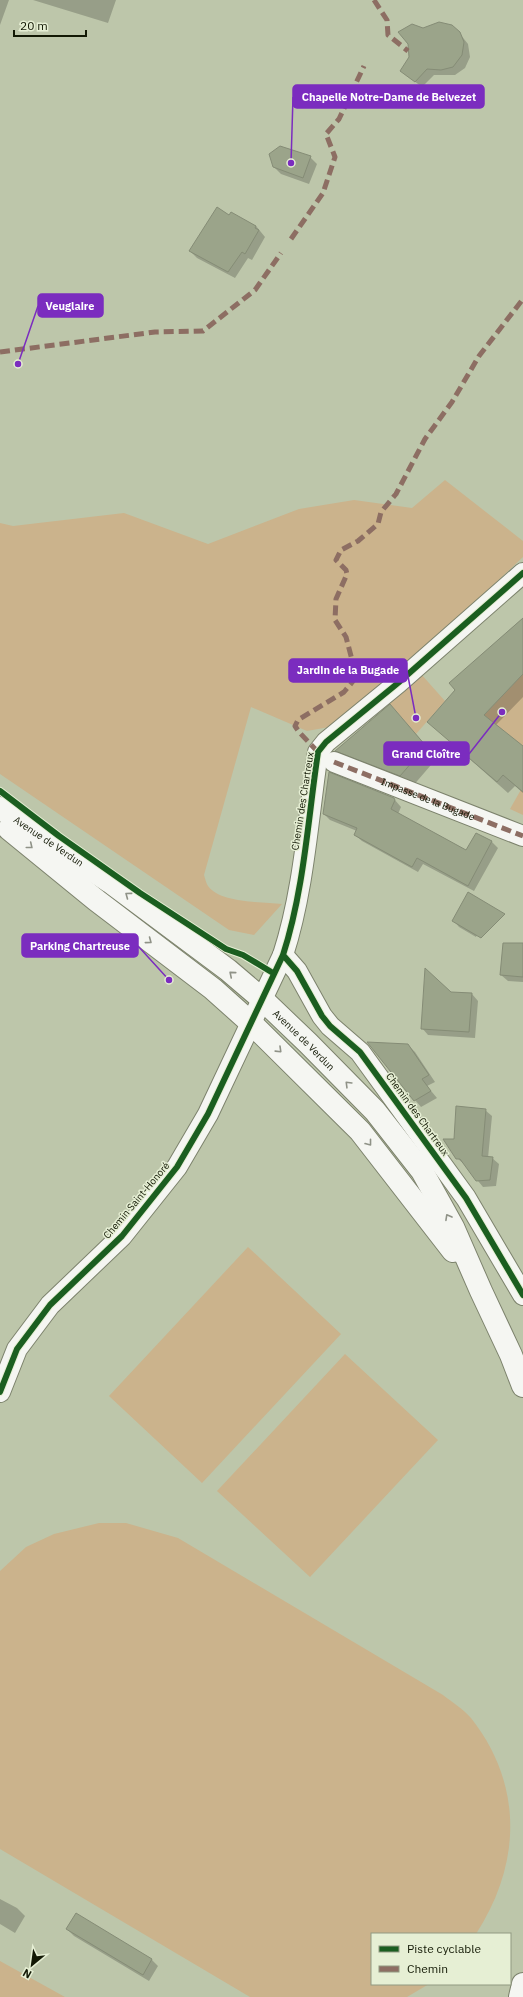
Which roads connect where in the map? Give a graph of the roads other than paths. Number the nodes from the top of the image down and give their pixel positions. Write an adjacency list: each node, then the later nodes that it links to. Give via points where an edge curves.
1 (523, 573): 6 (street, Chemin des Chartreux, via 398,683 326,742 318,752 298,890)
2 (334, 762): 5 (street, Impasse de la Bugade)
3 (0, 808): 7 (main road, Avenue de Verdun, one-way to 3, via 228,970 110,882)
4 (0, 822): 8 (main road, Avenue de Verdun, one-way to 8, via 96,900 213,989)
5 (523, 836)
6 (283, 955): 7 (street, Chemin des Chartreux); 10 (street, Chemin des Chartreux, via 297,971 322,1016 360,1052 466,1198)
7 (262, 999): 8 (street, Chemin des Chartreux); 9 (main road, Avenue de Verdun, one-way to 7, via 453,1227 422,1171 375,1111)
8 (251, 1022): 9 (main road, Avenue de Verdun, one-way to 9, via 360,1131 441,1234); 12 (street, Chemin Saint-Honoré, via 208,1114 177,1167 122,1236 50,1306 17,1349)
9 (481, 1291): 11 (main road, Avenue de Verdun)
10 (523, 1295)
11 (523, 1386)
12 (0, 1392)
13 (523, 1984): 14 (main road)
14 (520, 1997)

